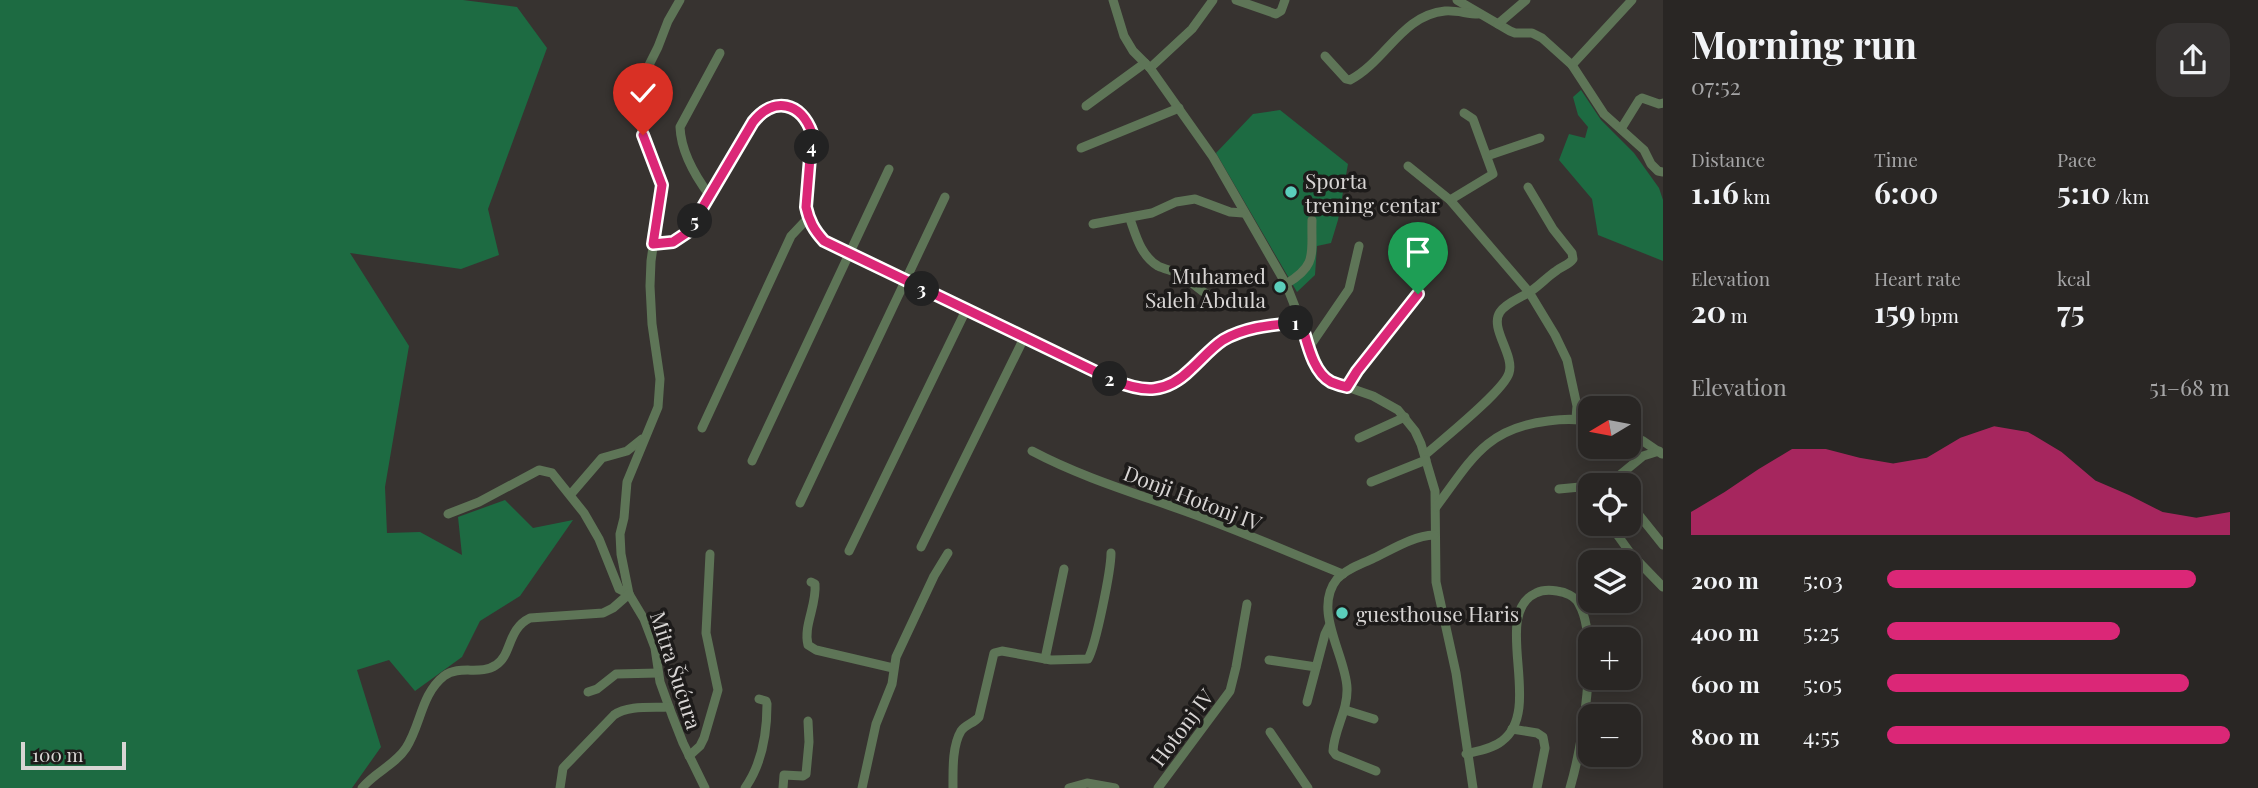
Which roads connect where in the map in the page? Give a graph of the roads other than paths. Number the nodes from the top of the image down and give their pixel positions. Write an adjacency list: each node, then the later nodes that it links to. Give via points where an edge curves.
1 (680, 0): 35 (street, via 649,65 640,108 643,135 662,185)
2 (1113, 0): 14 (street, via 1124,36)
3 (1236, 0): 4 (street, via 1276,14)
4 (1285, 0)
5 (1457, 0): 9 (street)
6 (1526, 0): 10 (street)
7 (1632, 0): 13 (street)
8 (1209, 2): 14 (street, via 1192,29)
9 (1483, 15): 10 (street); 12 (street, via 1457,10 1423,16 1350,80)
10 (1498, 24): 13 (street, via 1515,33 1537,34)
11 (720, 53): 27 (street, via 680,127 685,152)
12 (1325, 56)
13 (1572, 65): 19 (street, via 1604,114)
14 (1148, 66): 16 (street); 17 (street)
15 (1663, 103): 19 (street, via 1639,100)
16 (1086, 106)
17 (1180, 108): 21 (street); 30 (street)
18 (1464, 113): 22 (street, via 1473,119)
19 (1620, 129): 25 (street)
20 (1540, 138): 22 (street)
21 (1081, 148)
22 (1487, 156): 29 (street, via 1491,177)
23 (1408, 166): 29 (street)
24 (888, 169): 37 (street)
25 (1663, 172)
26 (1528, 187): 40 (street, via 1573,259)
27 (710, 196): 31 (street, via 760,113 779,105 790,107 801,112 812,133); 35 (street, via 688,232 673,242)
28 (945, 197): 38 (street)
29 (1450, 200): 40 (street)
30 (1243, 213): 32 (street, via 1195,199); 39 (street)
31 (808, 218): 37 (street, via 824,241); 50 (street, via 791,236)
32 (1130, 219): 34 (street); 42 (street, via 1147,257)
33 (1312, 220): 39 (street, via 1308,267)
34 (1093, 224)
35 (653, 244): 51 (street, via 651,307 660,379 658,407)
36 (1359, 246): 46 (street, via 1349,289)
37 (848, 253): 38 (street); 57 (street)
38 (904, 281): 43 (street); 63 (street)
39 (1286, 284): 44 (street)
40 (1529, 292): 49 (street, via 1567,360); 56 (street, via 1498,314 1510,373)
41 (1418, 294): 47 (street)
42 (1221, 302)
43 (966, 310): 45 (street); 71 (street)
44 (1301, 322): 45 (street, via 1247,329 1212,349 1176,382 1156,389 1133,388); 46 (street)
45 (1024, 338): 70 (street)
46 (1310, 346): 47 (street, via 1322,375)
47 (1347, 387): 48 (street, via 1373,396)
48 (1405, 417): 52 (street); 56 (street)
49 (1576, 418): 64 (street, via 1529,423 1490,441)
50 (702, 428)
51 (644, 438): 62 (street, via 627,451 602,458); 79 (street, via 627,482 620,534)
52 (1359, 438)
53 (1642, 441): 55 (street)
54 (1032, 452): 76 (street, Donji Hotonj IV, via 1086,477)
55 (1661, 453): 58 (street, via 1643,456)
56 (1426, 458): 59 (street); 64 (street)
57 (751, 461)
58 (1622, 473)
59 (1371, 481)
60 (1578, 487): 61 (street)
61 (1559, 489)
62 (571, 494): 65 (street, Mitra Šućura, via 552,474 539,470); 79 (street, Mitra Šućura, via 599,539 619,589)
63 (800, 503)
64 (1436, 507): 67 (street)
65 (448, 514)
66 (1641, 518): 69 (street)
67 (1434, 535): 76 (street, via 1401,545); 96 (street, via 1436,582 1456,673)
68 (1618, 536): 78 (street)
69 (1663, 545)
70 (921, 547)
71 (849, 551)
72 (948, 553): 85 (street, via 912,620)
73 (1111, 553): 82 (street, via 1090,657)
74 (710, 554): 97 (street, via 706,633 718,690 704,738)
75 (1064, 569): 82 (street)
76 (1343, 574): 81 (street, via 1332,588)
77 (811, 582): 85 (street, via 815,597 808,645)
78 (1663, 587)
79 (629, 594): 86 (street, Mitra Šućura, via 656,648); 99 (street, via 603,613 522,621 496,665 459,669 445,676 425,702 407,747)
80 (1247, 604): 108 (street, Hotonj IV, via 1230,691)
81 (1329, 626): 84 (street); 91 (street, via 1345,675)
82 (1045, 659): 105 (street, via 995,653 979,717 960,733)
83 (1269, 660): 84 (street)
84 (1316, 667): 89 (street)
85 (893, 668): 104 (street)
86 (658, 673): 87 (street, via 616,674); 90 (street, Mitra Šućura)
87 (588, 692)
88 (759, 699): 102 (street, via 767,704 763,744)
89 (1307, 702)
90 (669, 708): 97 (street, Mitra Šućura); 100 (street, via 637,708 614,715 563,768)
91 (1345, 710): 92 (street); 98 (street, via 1333,751)
92 (1374, 719)
93 (808, 721): 103 (street, via 806,774 784,775)
94 (1512, 729): 96 (street, via 1502,741); 111 (street, via 1543,737); 112 (street, via 1520,704 1519,613 1536,593 1561,591 1579,602 1584,617 1589,678)
95 (1270, 732): 109 (street)
96 (1466, 754): 110 (street)
97 (689, 756): 101 (street, Mitra Šućura)
98 (1376, 771)
99 (362, 788)
100 (560, 788)
101 (705, 788)
102 (745, 788)
103 (783, 788)
104 (862, 788)
105 (953, 788)
106 (1069, 788): 107 (street, via 1087,783)
107 (1115, 788)
108 (1158, 788)
109 (1308, 788)
110 (1473, 788)
111 (1537, 788)
112 (1570, 788)

